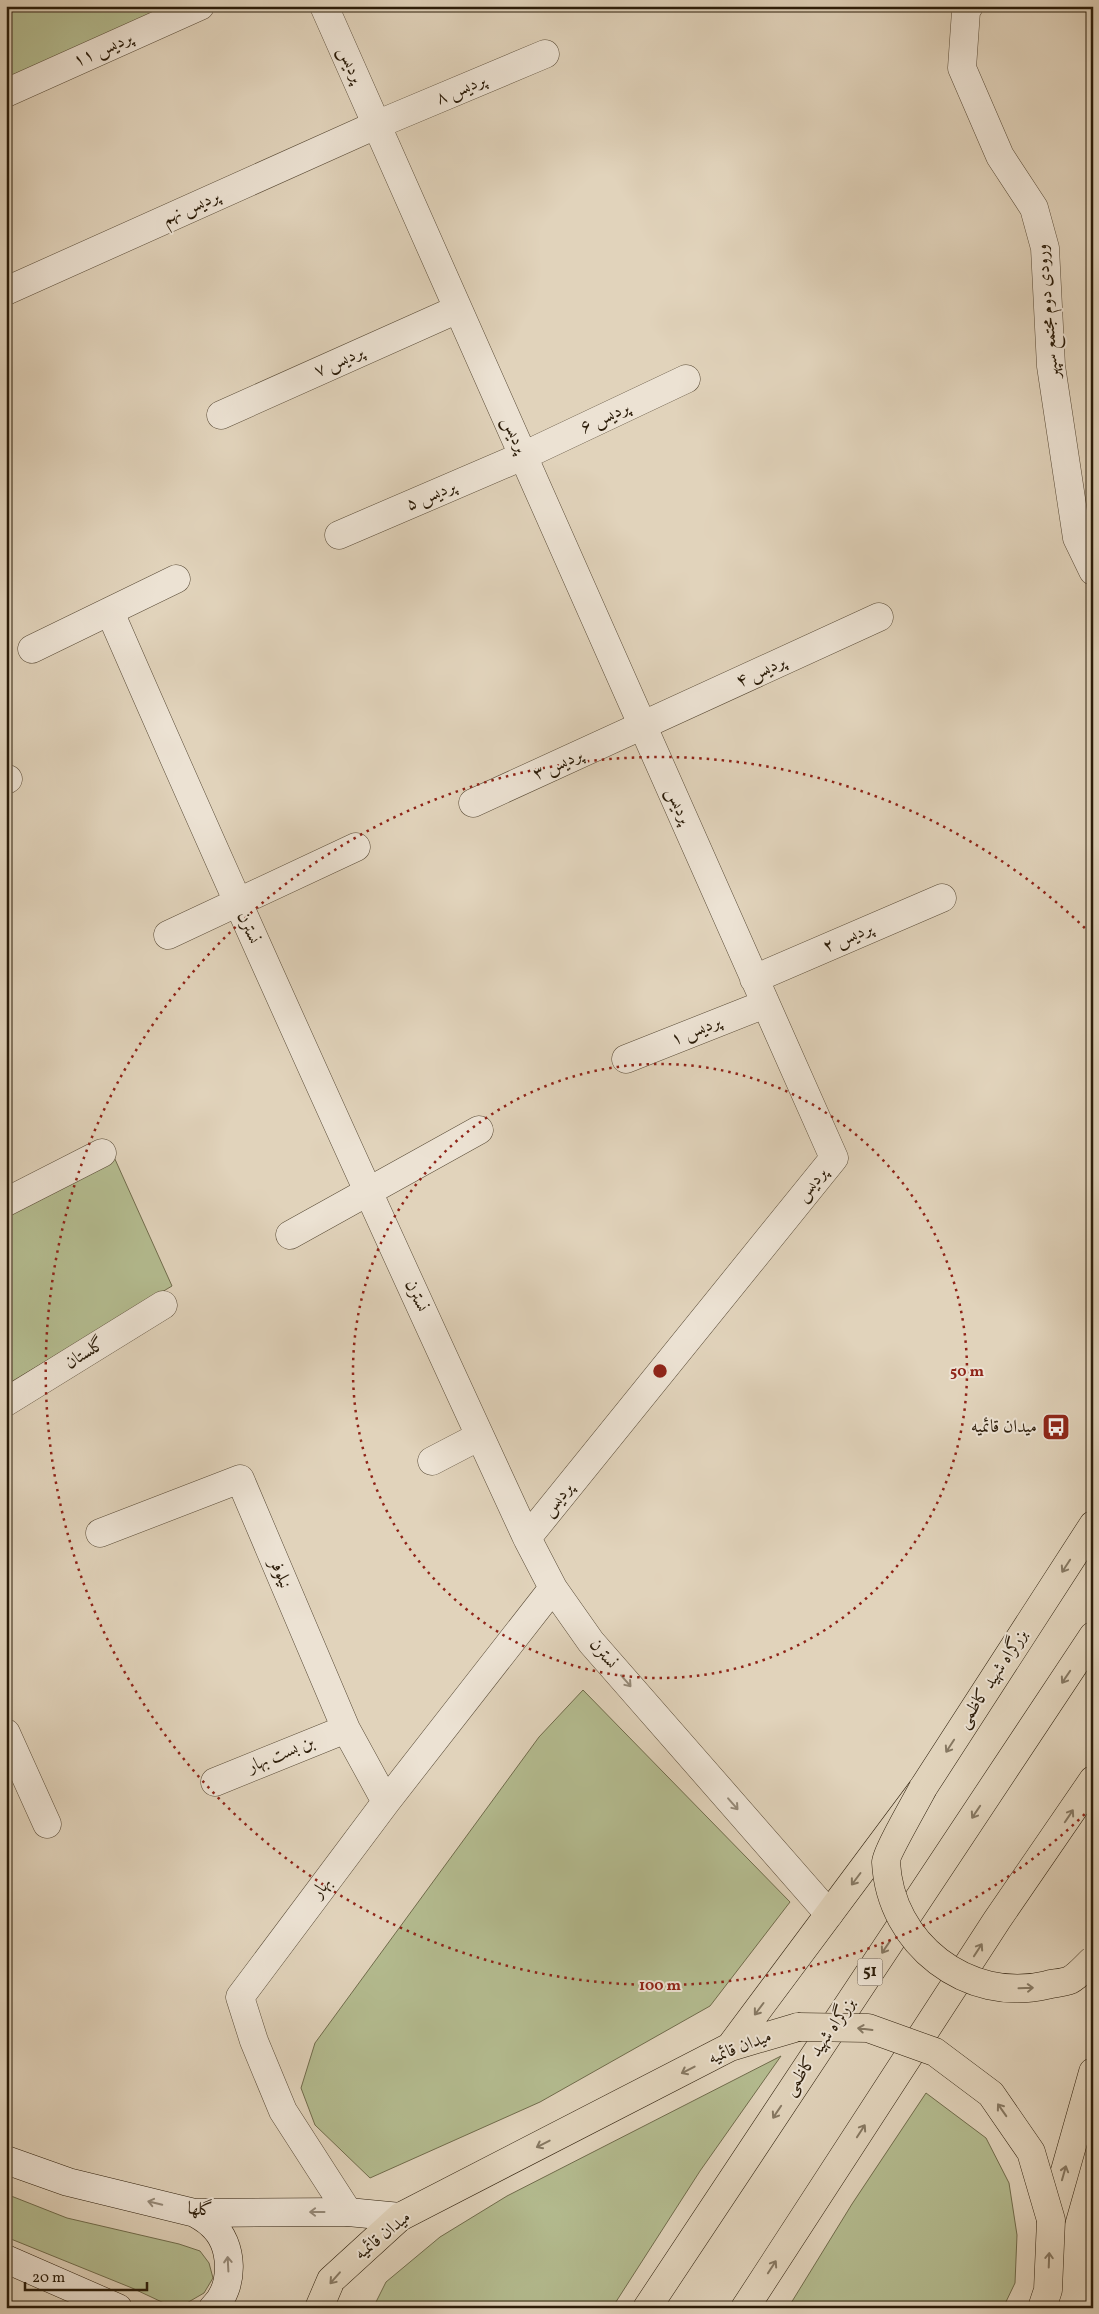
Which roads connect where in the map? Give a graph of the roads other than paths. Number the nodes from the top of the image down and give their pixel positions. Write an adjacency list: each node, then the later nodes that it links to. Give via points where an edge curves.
1 (200, 6): 5 (street, پردیس ۱۱)
2 (324, 6): 6 (street, پردیس)
3 (965, 8): 13 (street, ورودی دوم مجتمع سپهر, via 962,68 1000,156 1034,208 1045,248 1050,366 1077,538)
4 (545, 54): 6 (street, پردیس ۸)
5 (6, 93)
6 (376, 125): 7 (street, پردیس نهم); 8 (street, پردیس)
7 (6, 291)
8 (458, 309): 10 (street, پردیس ۷); 11 (street, پردیس)
9 (686, 379): 11 (street, پردیس ۶)
10 (221, 415)
11 (523, 456): 12 (street, پردیس ۵); 18 (street, پردیس)
12 (339, 535)
13 (1093, 571)
14 (176, 579): 15 (street)
15 (110, 612): 17 (street); 22 (street, نسترن)
16 (879, 617): 18 (street, پردیس ۴)
17 (32, 649)
18 (642, 726): 19 (street, پردیس ۳); 24 (street, پردیس)
19 (473, 803)
20 (356, 847): 22 (street)
21 (942, 898): 24 (street, پردیس ۲)
22 (237, 904): 23 (street); 29 (street, نسترن)
23 (168, 934)
24 (754, 979): 25 (street, پردیس)
25 (765, 1004): 26 (street, پردیس ۱); 38 (street, پردیس, via 834,1158)
26 (626, 1058)
27 (479, 1130): 29 (street)
28 (102, 1153): 30 (street)
29 (368, 1192): 31 (street); 34 (street, نسترن)
30 (6, 1202)
31 (290, 1235)
32 (163, 1305): 33 (street, گلستان)
33 (6, 1402)
34 (480, 1436): 35 (street); 38 (street, نسترن)
35 (432, 1461)
36 (1093, 1525): 45 (main road, بزرگراه شهید کاظمی, one-way to 45)
37 (100, 1533): 41 (street, نیلوفر, via 240,1479)
38 (527, 1538): 39 (street, نسترن)
39 (553, 1588): 46 (street, بهار); 48 (street, نسترن, one-way to 48, via 591,1642)
40 (1093, 1636): 63 (main road, بزرگراه شهید کاظمی / 51, one-way to 63)
41 (346, 1729): 44 (street, بن بست بهار); 46 (street, نیلوفر)
42 (6, 1733): 47 (street)
43 (1093, 1780): 64 (main road, one-way to 43, via 997,1920)
44 (215, 1782)
45 (923, 1788): 48 (main road, بزرگراه شهید کاظمی, one-way to 48); 49 (main road, one-way to 49, bridge, via 886,1860 894,1902 914,1940 946,1969 985,1986 1028,1990 1070,1979)
46 (386, 1802): 54 (street, بهار, via 240,1997 283,2111)
47 (47, 1824)
48 (829, 1914): 50 (main road, بزرگراه شهید کاظمی, one-way to 50)
49 (1093, 1960)
50 (730, 2048): 55 (main road, میدان قائمیه, one-way to 55); 56 (main road, میدان قائمیه, one-way to 50, bridge, via 1031,2152 991,2094 935,2052 868,2028 798,2027)
51 (1093, 2072): 56 (main road, one-way to 51)
52 (6, 2160): 53 (street, گلها, one-way to 52, via 68,2182)
53 (195, 2212): 54 (street, گلها, one-way to 53); 61 (street, one-way to 53, via 228,2282 229,2262 224,2242 212,2224)
54 (348, 2212): 55 (street, گلها)
55 (400, 2217): 62 (main road, میدان قائمیه, one-way to 62, via 331,2280)
56 (1051, 2220): 59 (main road, میدان قائمیه, one-way to 56, bridge)
57 (6, 2259): 58 (street)
58 (85, 2301): 60 (street)
59 (1047, 2302)
60 (118, 2308)
61 (213, 2308)
62 (319, 2308)
63 (647, 2308)
64 (746, 2308)

